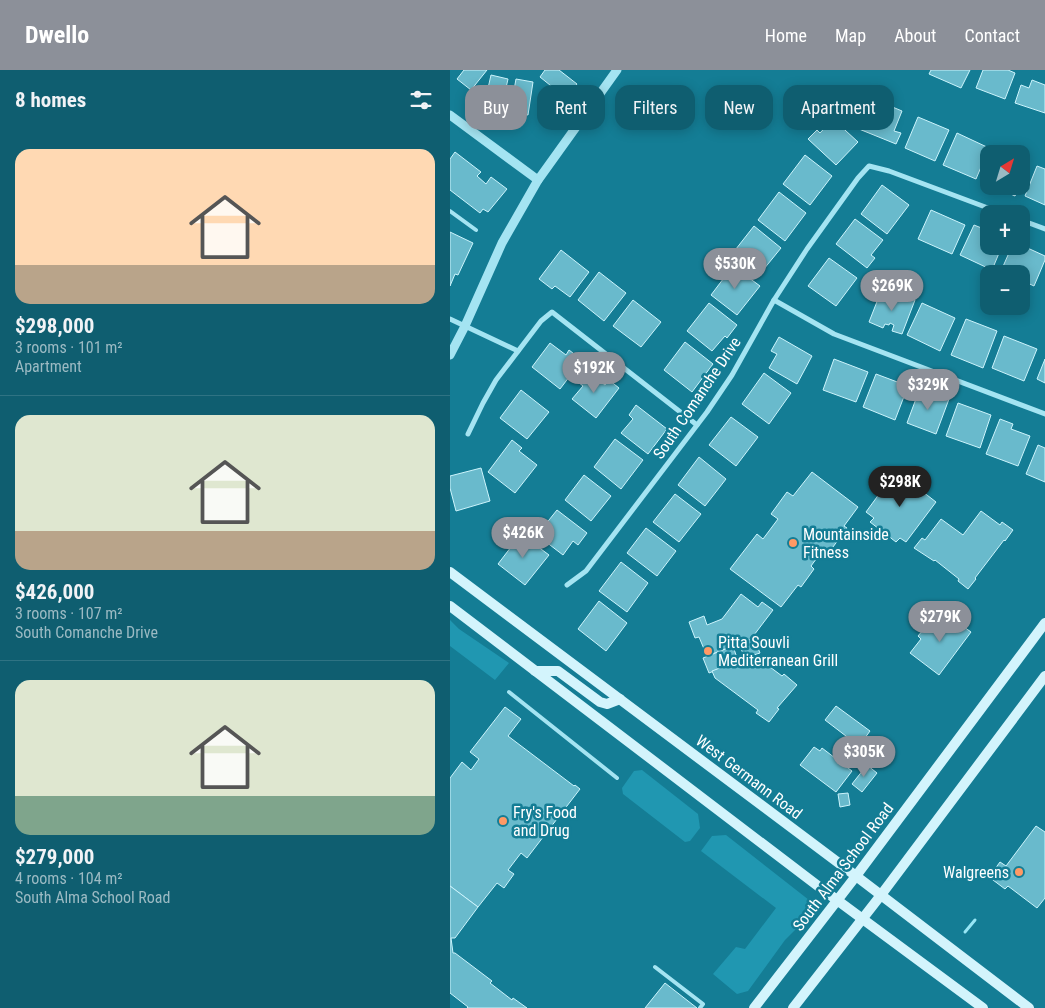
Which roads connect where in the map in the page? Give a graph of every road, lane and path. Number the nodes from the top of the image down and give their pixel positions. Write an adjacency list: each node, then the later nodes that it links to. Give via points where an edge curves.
1 (617, 70): 3 (street)
2 (450, 115): 3 (street)
3 (538, 180): 11 (street, via 502,244)
4 (980, 205): 9 (street, South Comanche Drive, via 869,166)
5 (450, 210): 8 (lane)
6 (1030, 223): 7 (street)
7 (1045, 229)
8 (476, 230)
9 (774, 300): 14 (street, via 834,334); 15 (street, South Comanche Drive, via 732,376)
10 (450, 319): 11 (street)
11 (465, 326): 12 (street); 13 (street)
12 (518, 351): 15 (street, via 541,320 552,312); 16 (street, via 496,380)
13 (450, 355)
14 (1045, 414)
15 (698, 426): 18 (street, South Comanche Drive, via 586,571)
16 (468, 434)
17 (450, 572): 24 (main road, West Germann Road)
18 (567, 585)
19 (450, 606): 21 (main road)
20 (1045, 623): 26 (main road, South Alma School Road)
21 (535, 671): 24 (main road, via 558,671 600,702 607,704); 28 (main road)
22 (1045, 676): 27 (main road)
23 (509, 692): 25 (lane)
24 (620, 699): 26 (main road, West Germann Road)
25 (617, 778)
26 (856, 876): 27 (main road, West Germann Road); 28 (main road, South Alma School Road)
27 (881, 895): 29 (main road); 35 (main road, West Germann Road)
28 (837, 900): 29 (main road); 32 (main road, South Alma School Road)
29 (862, 919): 33 (main road); 34 (main road)
30 (655, 967): 31 (lane, via 703,1004)
31 (700, 1008)
32 (754, 1008)
33 (793, 1008)
34 (983, 1008)
35 (1029, 1008)

